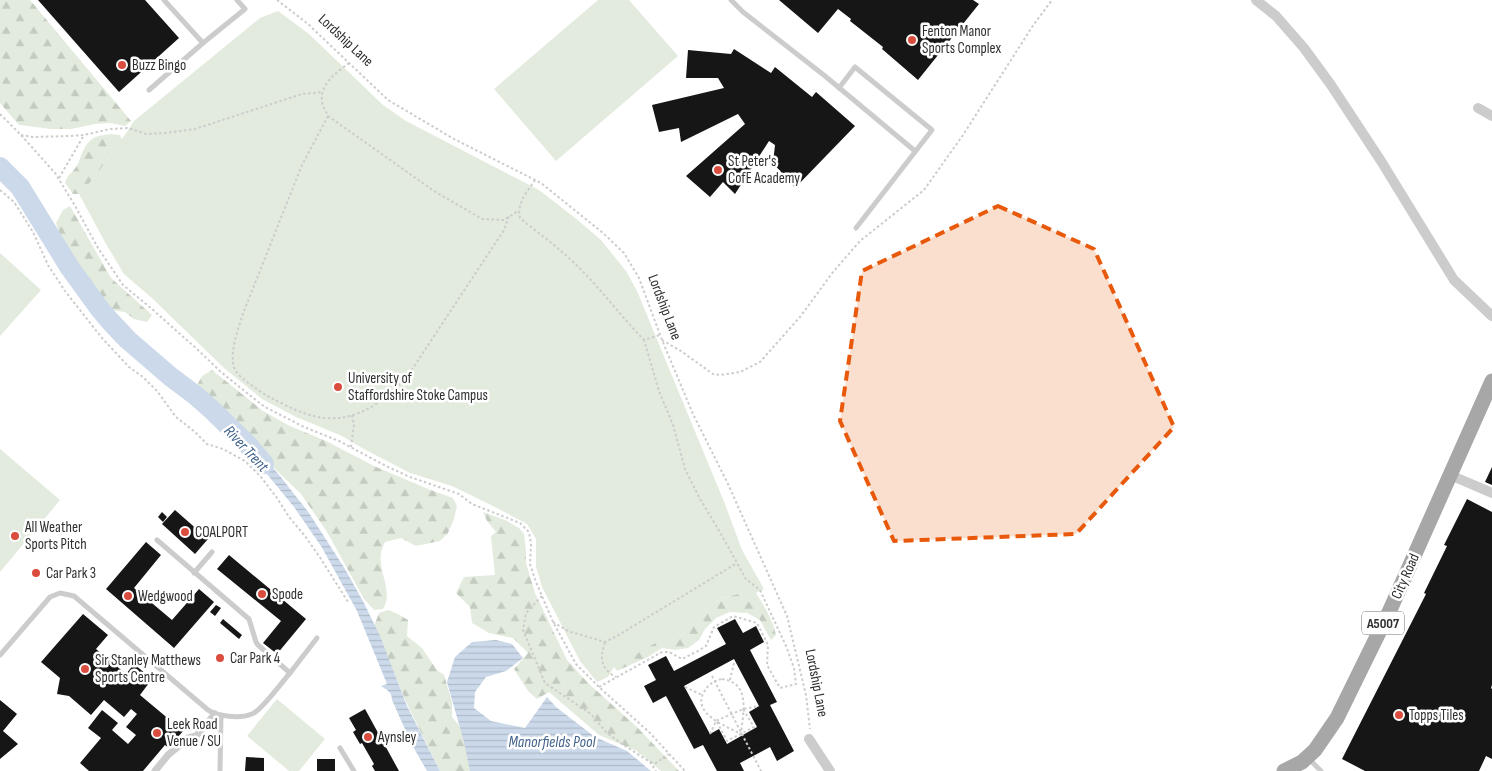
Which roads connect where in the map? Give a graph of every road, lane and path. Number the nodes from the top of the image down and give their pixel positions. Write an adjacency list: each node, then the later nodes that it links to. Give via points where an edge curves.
1 (164, 0): 6 (lane)
2 (238, 0): 6 (lane, via 245,8)
3 (277, 0): 7 (path, Lordship Lane, via 308,24)
4 (731, 0): 8 (lane)
5 (1256, 0): 24 (street, via 1276,16 1304,48 1381,161 1454,280)
6 (203, 43): 9 (lane)
7 (349, 64): 10 (path, via 330,80); 19 (path, Lordship Lane, via 388,100 454,139)
8 (839, 88): 17 (lane); 17 (lane, via 855,67 932,130)
9 (149, 90)
10 (322, 92): 14 (path, via 322,103); 16 (path, via 302,94 195,129 146,134 128,128)
11 (1478, 108): 12 (street)
12 (1491, 113)
13 (0, 114): 15 (path)
14 (328, 116): 22 (path, via 434,191 482,219 504,220); 28 (path, via 302,165 244,311 233,364 237,374 266,396 301,413 326,418)
15 (21, 134): 16 (path, via 33,137); 18 (path)
16 (84, 135): 18 (path)
17 (915, 151): 23 (lane)
18 (58, 179): 29 (path, via 123,286 264,407)
19 (535, 180): 21 (path); 25 (path, Lordship Lane, via 624,253 639,278)
20 (0, 190): 37 (path, via 14,202 48,265 102,338 157,391 176,417 207,444 245,461 262,477)
21 (518, 211): 22 (path); 26 (path, via 520,218 563,252 597,286)
22 (509, 216): 28 (path, via 504,230 403,382 381,401)
23 (856, 228)
24 (1492, 316)
25 (660, 335): 26 (path); 58 (path, Lordship Lane, via 692,414 728,484 787,616 806,695)
26 (644, 340): 34 (path, via 685,469)
27 (1492, 381): 30 (main road, City Road / A5007)
28 (352, 415): 29 (path)
29 (351, 448): 36 (path, via 410,477 459,494 472,504 520,523 529,532 530,564)
30 (1450, 475): 31 (street); 62 (main road, City Road / A5007, via 1390,610 1337,718)
31 (1492, 493)
32 (157, 540): 35 (lane)
33 (212, 552): 35 (lane)
34 (737, 563): 40 (path); 45 (path, via 746,579 760,590 771,611 794,668 796,684 780,688 767,665 768,645 757,623 733,616 714,627 706,646 698,651 682,659 662,652)
35 (194, 573): 43 (lane, via 249,619 258,645)
36 (542, 596): 38 (path); 61 (path, via 526,614 524,630 545,683 591,714 606,732)
37 (348, 602)
38 (552, 622): 40 (path, via 568,631); 49 (path, via 576,664)
39 (317, 638): 43 (lane)
40 (605, 642): 45 (path, via 601,654 603,665)
41 (0, 655): 54 (lane, via 50,597 60,593 74,596)
42 (734, 662): 46 (path)
43 (290, 673): 54 (lane, via 255,713 231,717)
44 (712, 676): 47 (path)
45 (616, 677): 49 (path)
46 (730, 680): 47 (path); 52 (path, via 740,689)
47 (714, 681): 50 (path); 53 (path)
48 (685, 687): 50 (path)
49 (599, 688): 60 (path)
50 (702, 695): 55 (path, via 704,710)
51 (759, 706): 52 (path)
52 (743, 709): 53 (path); 57 (path); 57 (path, via 754,727)
53 (731, 714): 55 (path); 57 (path)
54 (218, 715): 64 (street, via 196,736 188,738 168,755); 65 (lane)
55 (716, 721): 56 (path); 57 (path); 57 (path, via 727,741)
56 (710, 734)
57 (742, 734): 69 (path)
58 (809, 739): 63 (street, Lordship Lane)
59 (340, 748): 66 (lane)
60 (669, 754): 61 (path, via 656,763); 68 (path)
61 (650, 762): 67 (path)
62 (1302, 764): 70 (main road, City Road / A5007); 71 (lane)
63 (828, 770)
64 (155, 771)
65 (220, 771)
66 (354, 771)
67 (656, 771)
68 (685, 771)
69 (761, 771)
70 (1284, 771)
71 (1321, 771)

